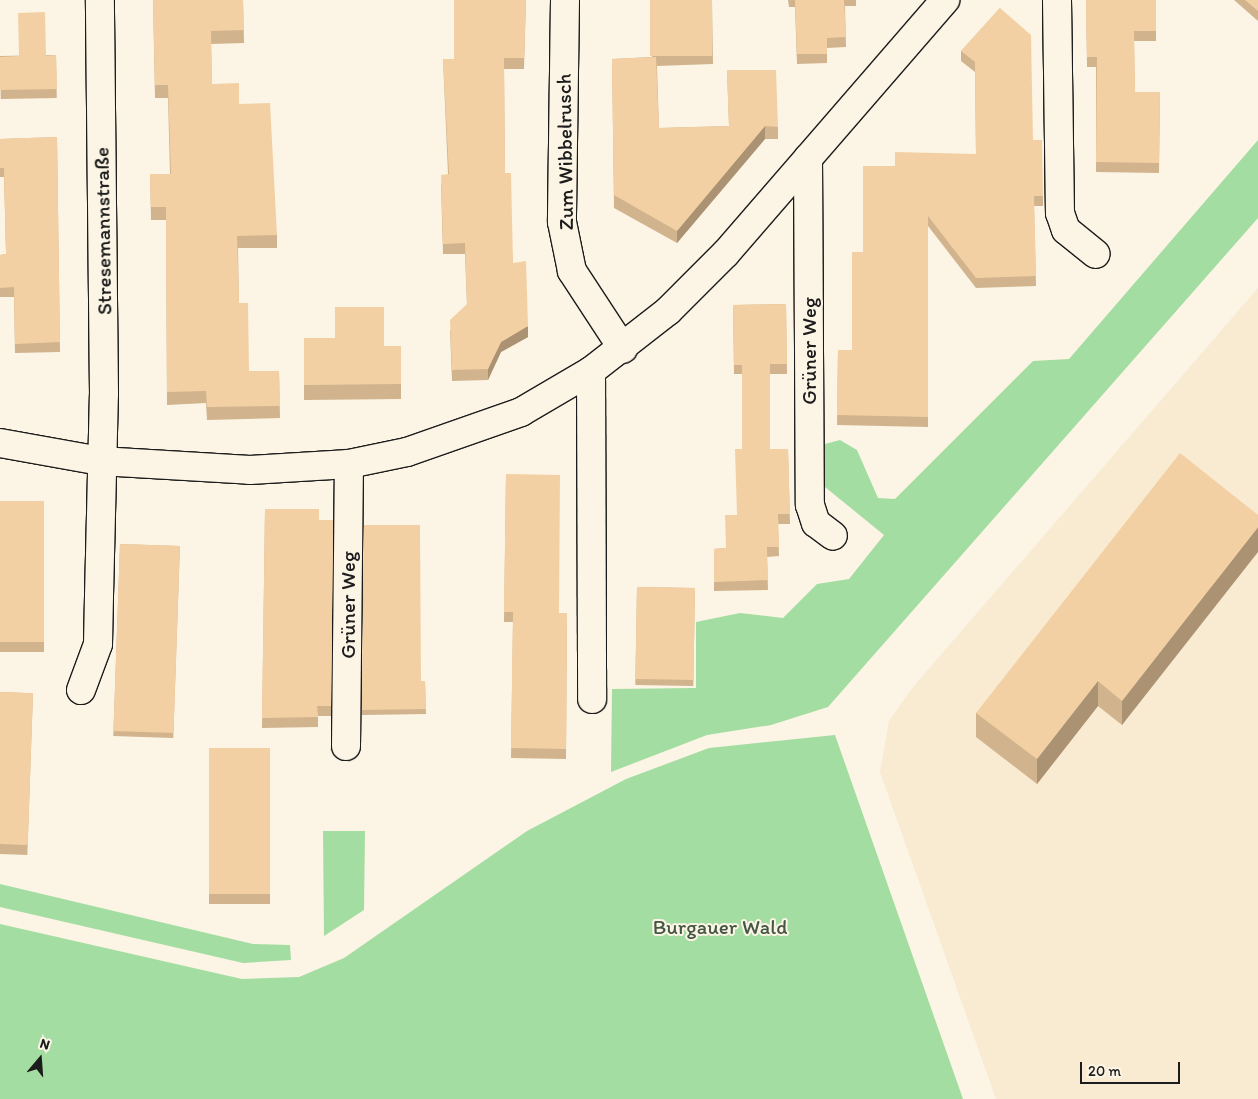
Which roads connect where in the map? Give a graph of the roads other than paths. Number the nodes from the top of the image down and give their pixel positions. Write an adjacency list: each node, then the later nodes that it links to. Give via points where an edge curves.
1 (100, 0): 10 (street, Stresemannstraße, via 104,394)
2 (565, 0): 7 (street, Zum Wibbelrusch, via 562,222 572,271)
3 (945, 0): 5 (street)
4 (1057, 0): 6 (street, via 1060,213 1066,230)
5 (808, 158): 7 (street, via 726,253 668,311); 12 (street, Grüner Weg, via 810,505 816,523)
6 (1096, 254)
7 (623, 349): 8 (street)
8 (591, 371): 11 (street, via 521,412 407,452); 14 (street)
9 (0, 443): 10 (street)
10 (100, 461): 11 (street, via 250,470); 13 (street, via 98,644)
11 (349, 464): 15 (street, Grüner Weg)
12 (832, 536)
13 (81, 690)
14 (592, 699)
15 (346, 746)

